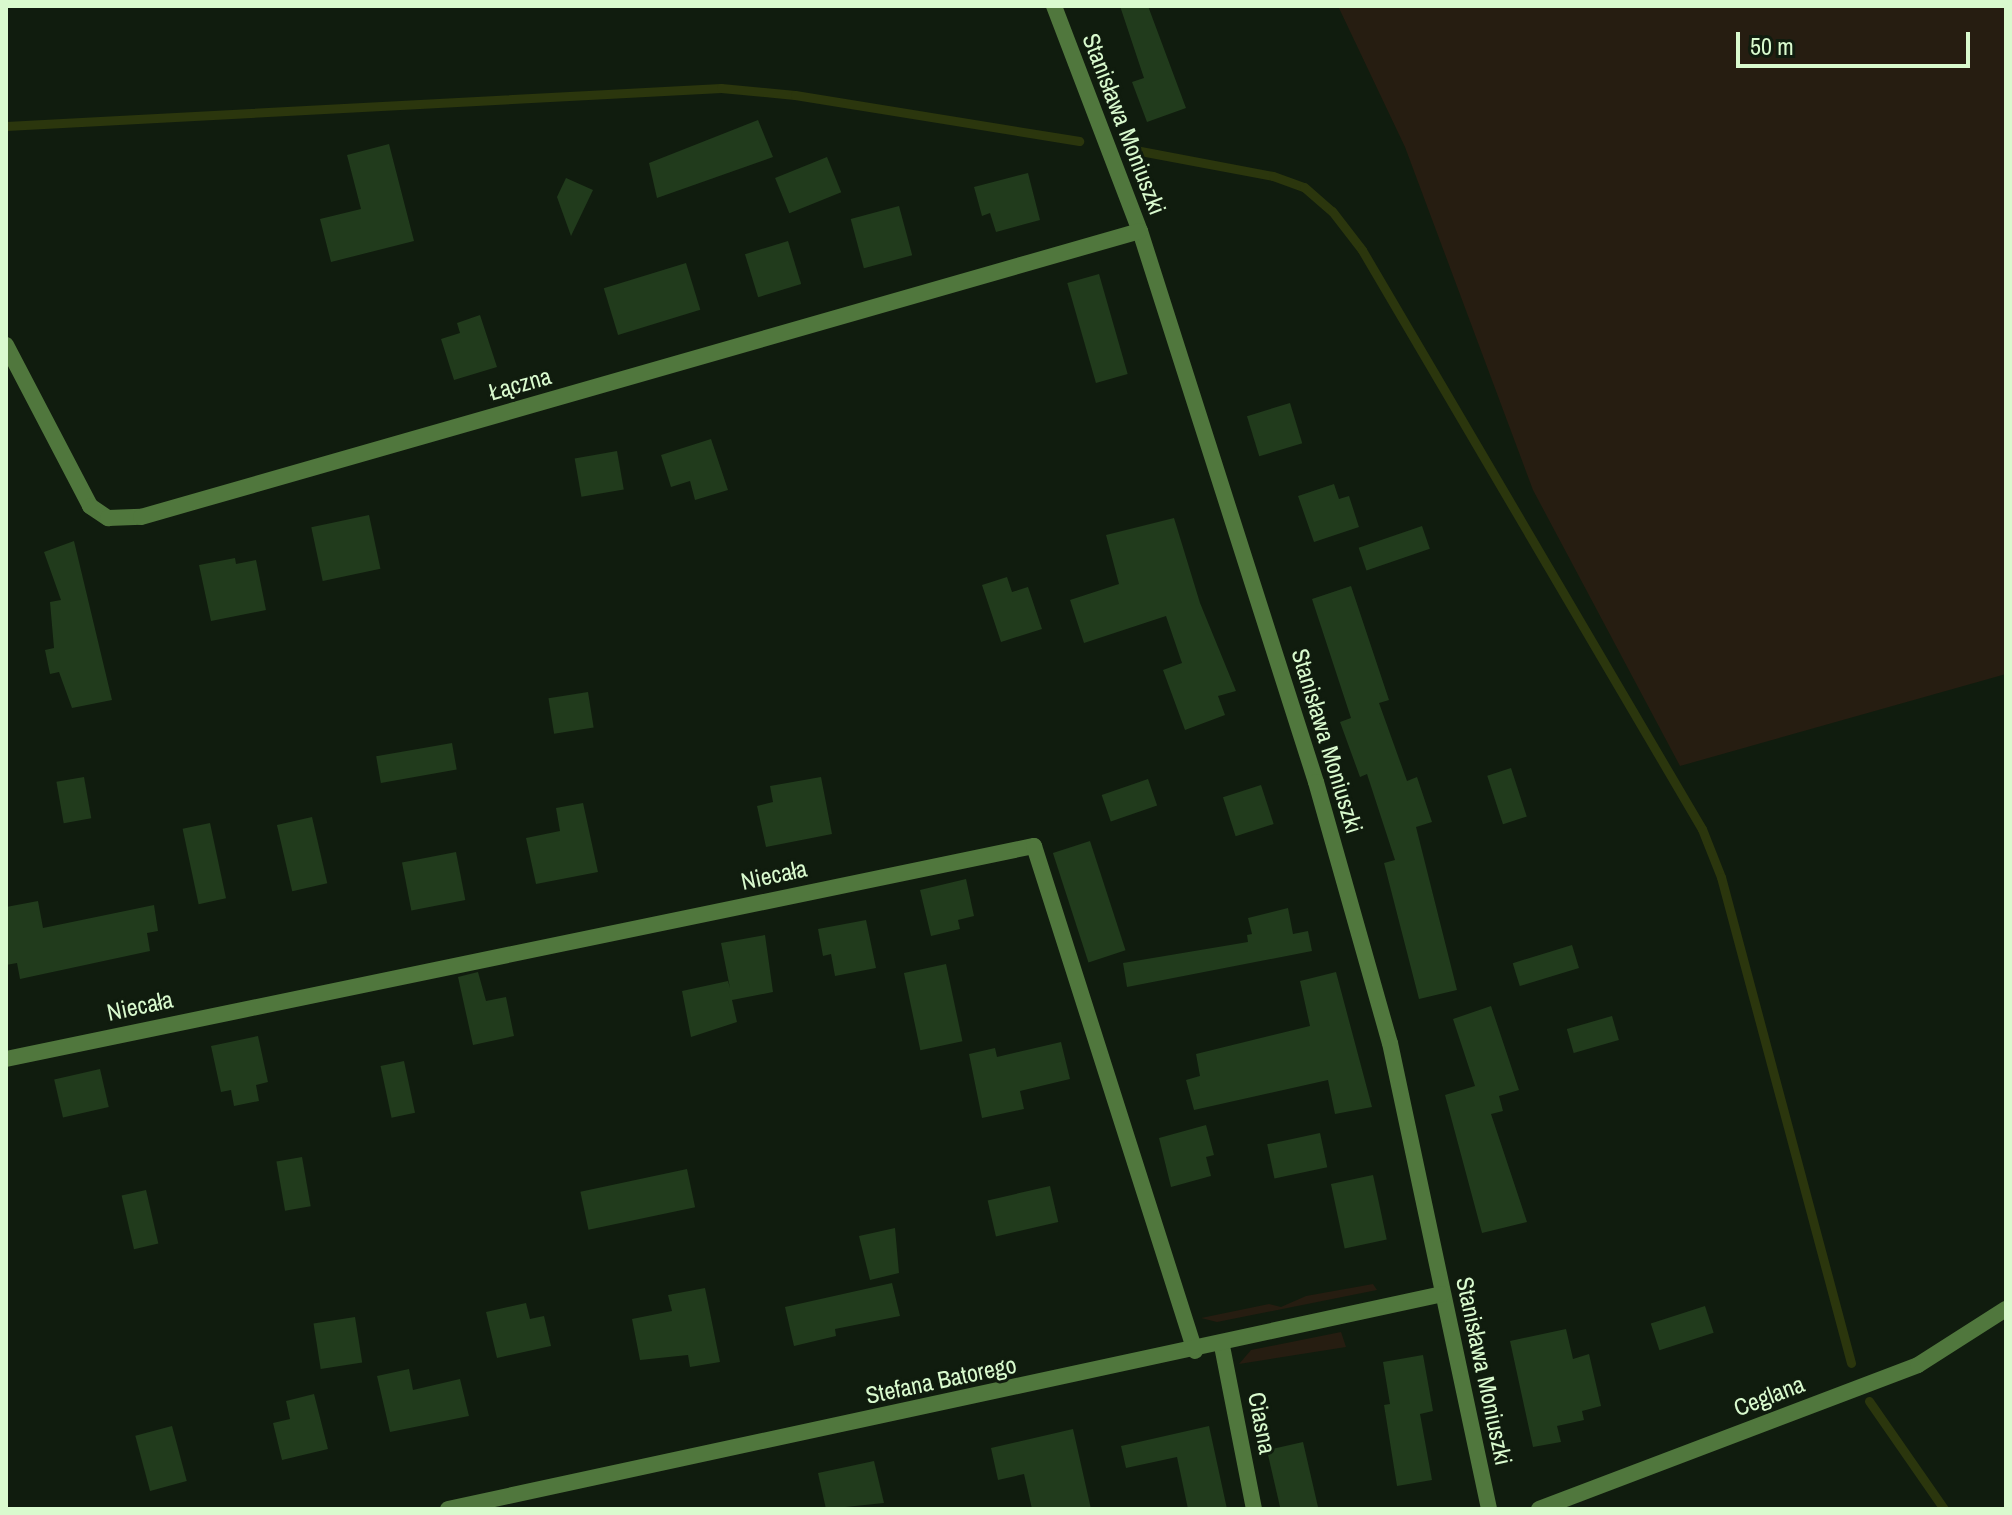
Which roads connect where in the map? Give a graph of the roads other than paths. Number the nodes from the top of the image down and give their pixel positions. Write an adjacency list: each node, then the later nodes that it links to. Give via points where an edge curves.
1 (1054, 6): 2 (street, Stanisława Moniuszki)
2 (1140, 231): 3 (street, Łączna, via 141,517 108,518 90,506); 5 (street, Stanisława Moniuszki, via 1325,812 1390,1043)
3 (6, 345)
4 (6, 1059): 8 (street, Niecała, via 1034,846)
5 (1442, 1294): 7 (street, Stefana Batorego); 11 (street, Stanisława Moniuszki)
6 (2006, 1309): 12 (street, Ceglana, via 1918,1365)
7 (1222, 1346): 8 (street, Stefana Batorego); 10 (street, Ciasna)
8 (1195, 1351): 9 (street, Stefana Batorego)
9 (448, 1509)
10 (1254, 1509)
11 (1489, 1509)
12 (1539, 1509)

